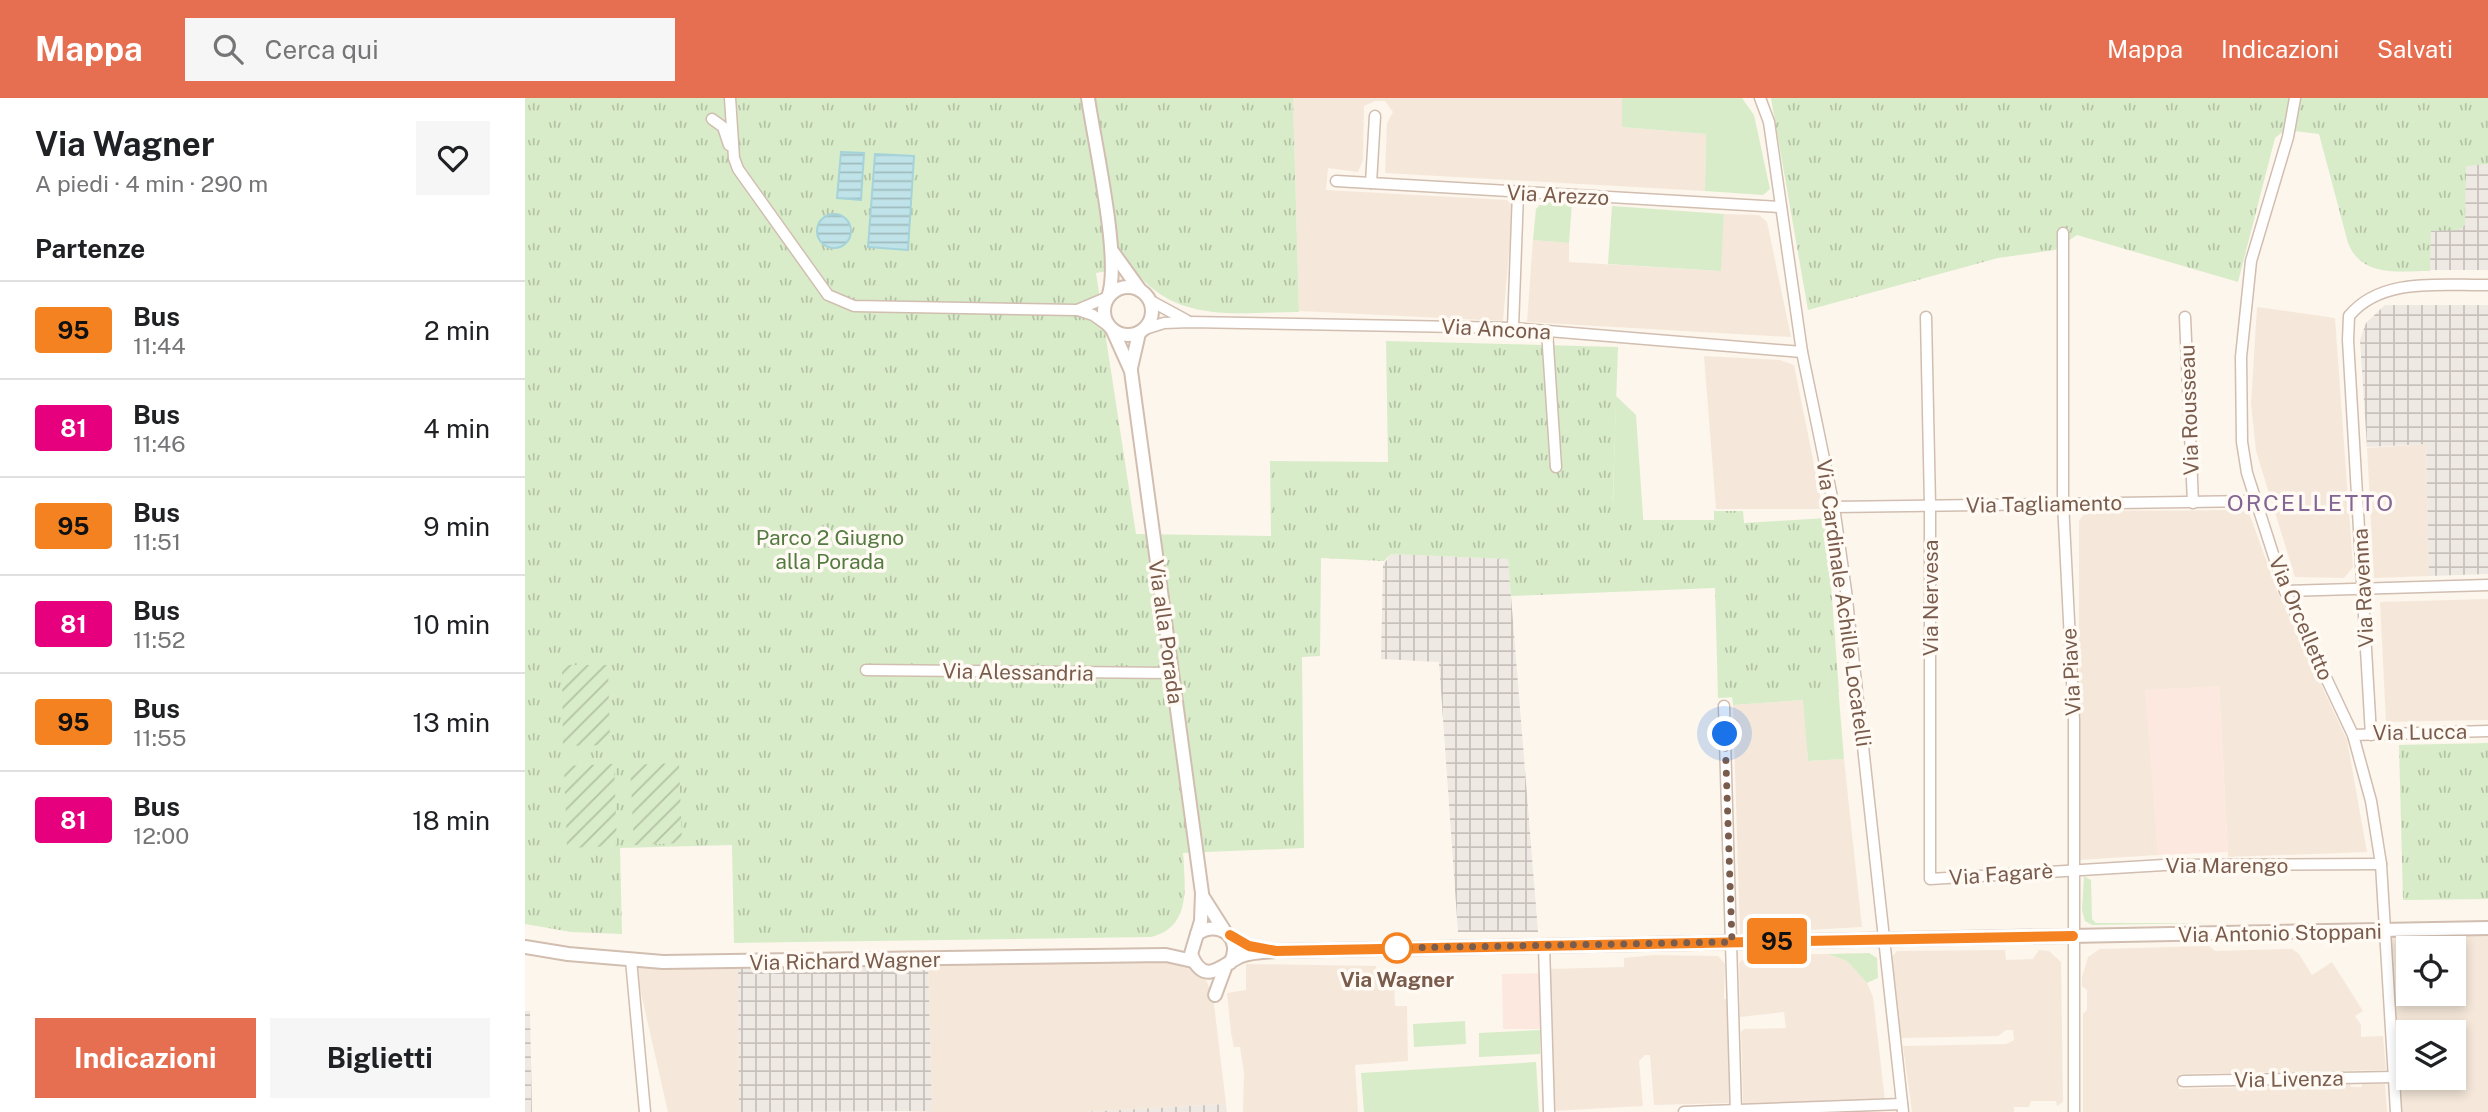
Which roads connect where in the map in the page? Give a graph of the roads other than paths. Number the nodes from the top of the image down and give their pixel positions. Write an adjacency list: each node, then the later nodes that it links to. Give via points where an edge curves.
1 (730, 98): 7 (street)
2 (1088, 98): 13 (street)
3 (1760, 98): 11 (street, Via Cardinale Achille Locatelli, via 1769,122)
4 (2295, 98): 28 (street, Via Orcelletto, via 2281,163 2256,238 2244,307 2239,410)
5 (1375, 116): 9 (street)
6 (712, 119): 7 (street, via 723,127)
7 (734, 158): 17 (street, via 761,206 828,295 854,306)
8 (1336, 181): 9 (street, Via Arezzo)
9 (1371, 183): 10 (street, Via Arezzo)
10 (1518, 193): 11 (street, Via Arezzo); 22 (street)
11 (1781, 206): 25 (street, Via Cardinale Achille Locatelli)
12 (2063, 233): 29 (street, Via Piave)
13 (1112, 251): 15 (street); 16 (street)
14 (2488, 285): 34 (street, Via Ravenna, via 2405,285 2369,299 2349,316)
15 (1145, 295): 16 (street, via 1124,287); 20 (street, Via Ancona); 23 (street, via 1151,317)
16 (1108, 296): 17 (street); 21 (street, via 1103,310)
17 (1077, 310): 21 (street)
18 (1926, 317): 31 (street, Via Nervesa)
19 (2185, 317): 30 (street, Via Rousseau)
20 (1190, 322): 22 (street, Via Ancona); 23 (street, Via Ancona, via 1164,323)
21 (1110, 328): 23 (street, via 1126,336); 26 (street, Via alla Porada)
22 (1513, 328): 24 (street, Via Ancona)
23 (1142, 331): 26 (street, Via alla Porada)
24 (1547, 331): 25 (street, Via Ancona); 27 (street)
25 (1802, 352): 32 (street, Via Cardinale Achille Locatelli)
26 (1131, 372): 37 (street, Via alla Porada)
27 (1556, 467)
28 (2255, 501): 30 (street, Via Tagliamento); 35 (street, Via Orcelletto)
29 (2063, 502): 30 (street, Via Tagliamento); 31 (street, Via Tagliamento); 43 (street, Via Piave, via 2074,720)
30 (2193, 503)
31 (1930, 506): 32 (street, Via Tagliamento); 44 (street, Via Nervesa)
32 (1833, 507): 51 (street, Via Cardinale Achille Locatelli, via 1865,753)
33 (2488, 585): 34 (street)
34 (2364, 588): 35 (street); 41 (street, Via Ravenna)
35 (2285, 591): 40 (street, Via Orcelletto)
36 (866, 670): 37 (street, Via Alessandria)
37 (1171, 673): 45 (street, Via alla Porada)
38 (1724, 706): 52 (street)
39 (2488, 731): 41 (street, Via Lucca)
40 (2353, 735): 41 (street, Via Lucca); 42 (street, Via Orcelletto, via 2371,801)
41 (2371, 735)
42 (2381, 864): 43 (street, Via Marengo, via 2252,867 2202,863); 47 (street, Via Orcelletto)
43 (2072, 869): 44 (street, Via Fagarè); 49 (street, Via Piave)
44 (1930, 879)
45 (1202, 893): 48 (street, Via alla Porada); 50 (street, Via alla Porada)
46 (2488, 928): 47 (street, Via Antonio Stoppani)
47 (2386, 931): 49 (street, Via Antonio Stoppani); 61 (street, Via Orcelletto)
48 (1227, 933): 50 (street, via 1210,927); 55 (street, via 1249,946); 59 (street, via 1235,949)
49 (2073, 936): 51 (street); 68 (street, Via Piave)
50 (1195, 937): 56 (street, Via Richard Wagner); 58 (street)
51 (1883, 939): 52 (street); 63 (street, Via Cardinale Achille Locatelli)
52 (1732, 942): 53 (street); 64 (street)
53 (1544, 946): 55 (street); 66 (street)
54 (525, 947): 57 (street, Via Richard Wagner)
55 (1276, 951): 59 (street, via 1251,953)
56 (1166, 955): 57 (street, Via Richard Wagner); 58 (street, Via Richard Wagner)
57 (631, 960): 65 (street)
58 (1193, 961): 60 (street)
59 (1228, 966): 60 (street); 60 (street, via 1215,995)
60 (1204, 970)
61 (2394, 1077): 62 (street, Via Livenza); 69 (street, Via Orcelletto)
62 (2183, 1081)
63 (1903, 1108): 64 (street)
64 (1736, 1111): 67 (street)
65 (645, 1112)
66 (1549, 1112)
67 (1684, 1112)
68 (2074, 1112)
69 (2396, 1112)

